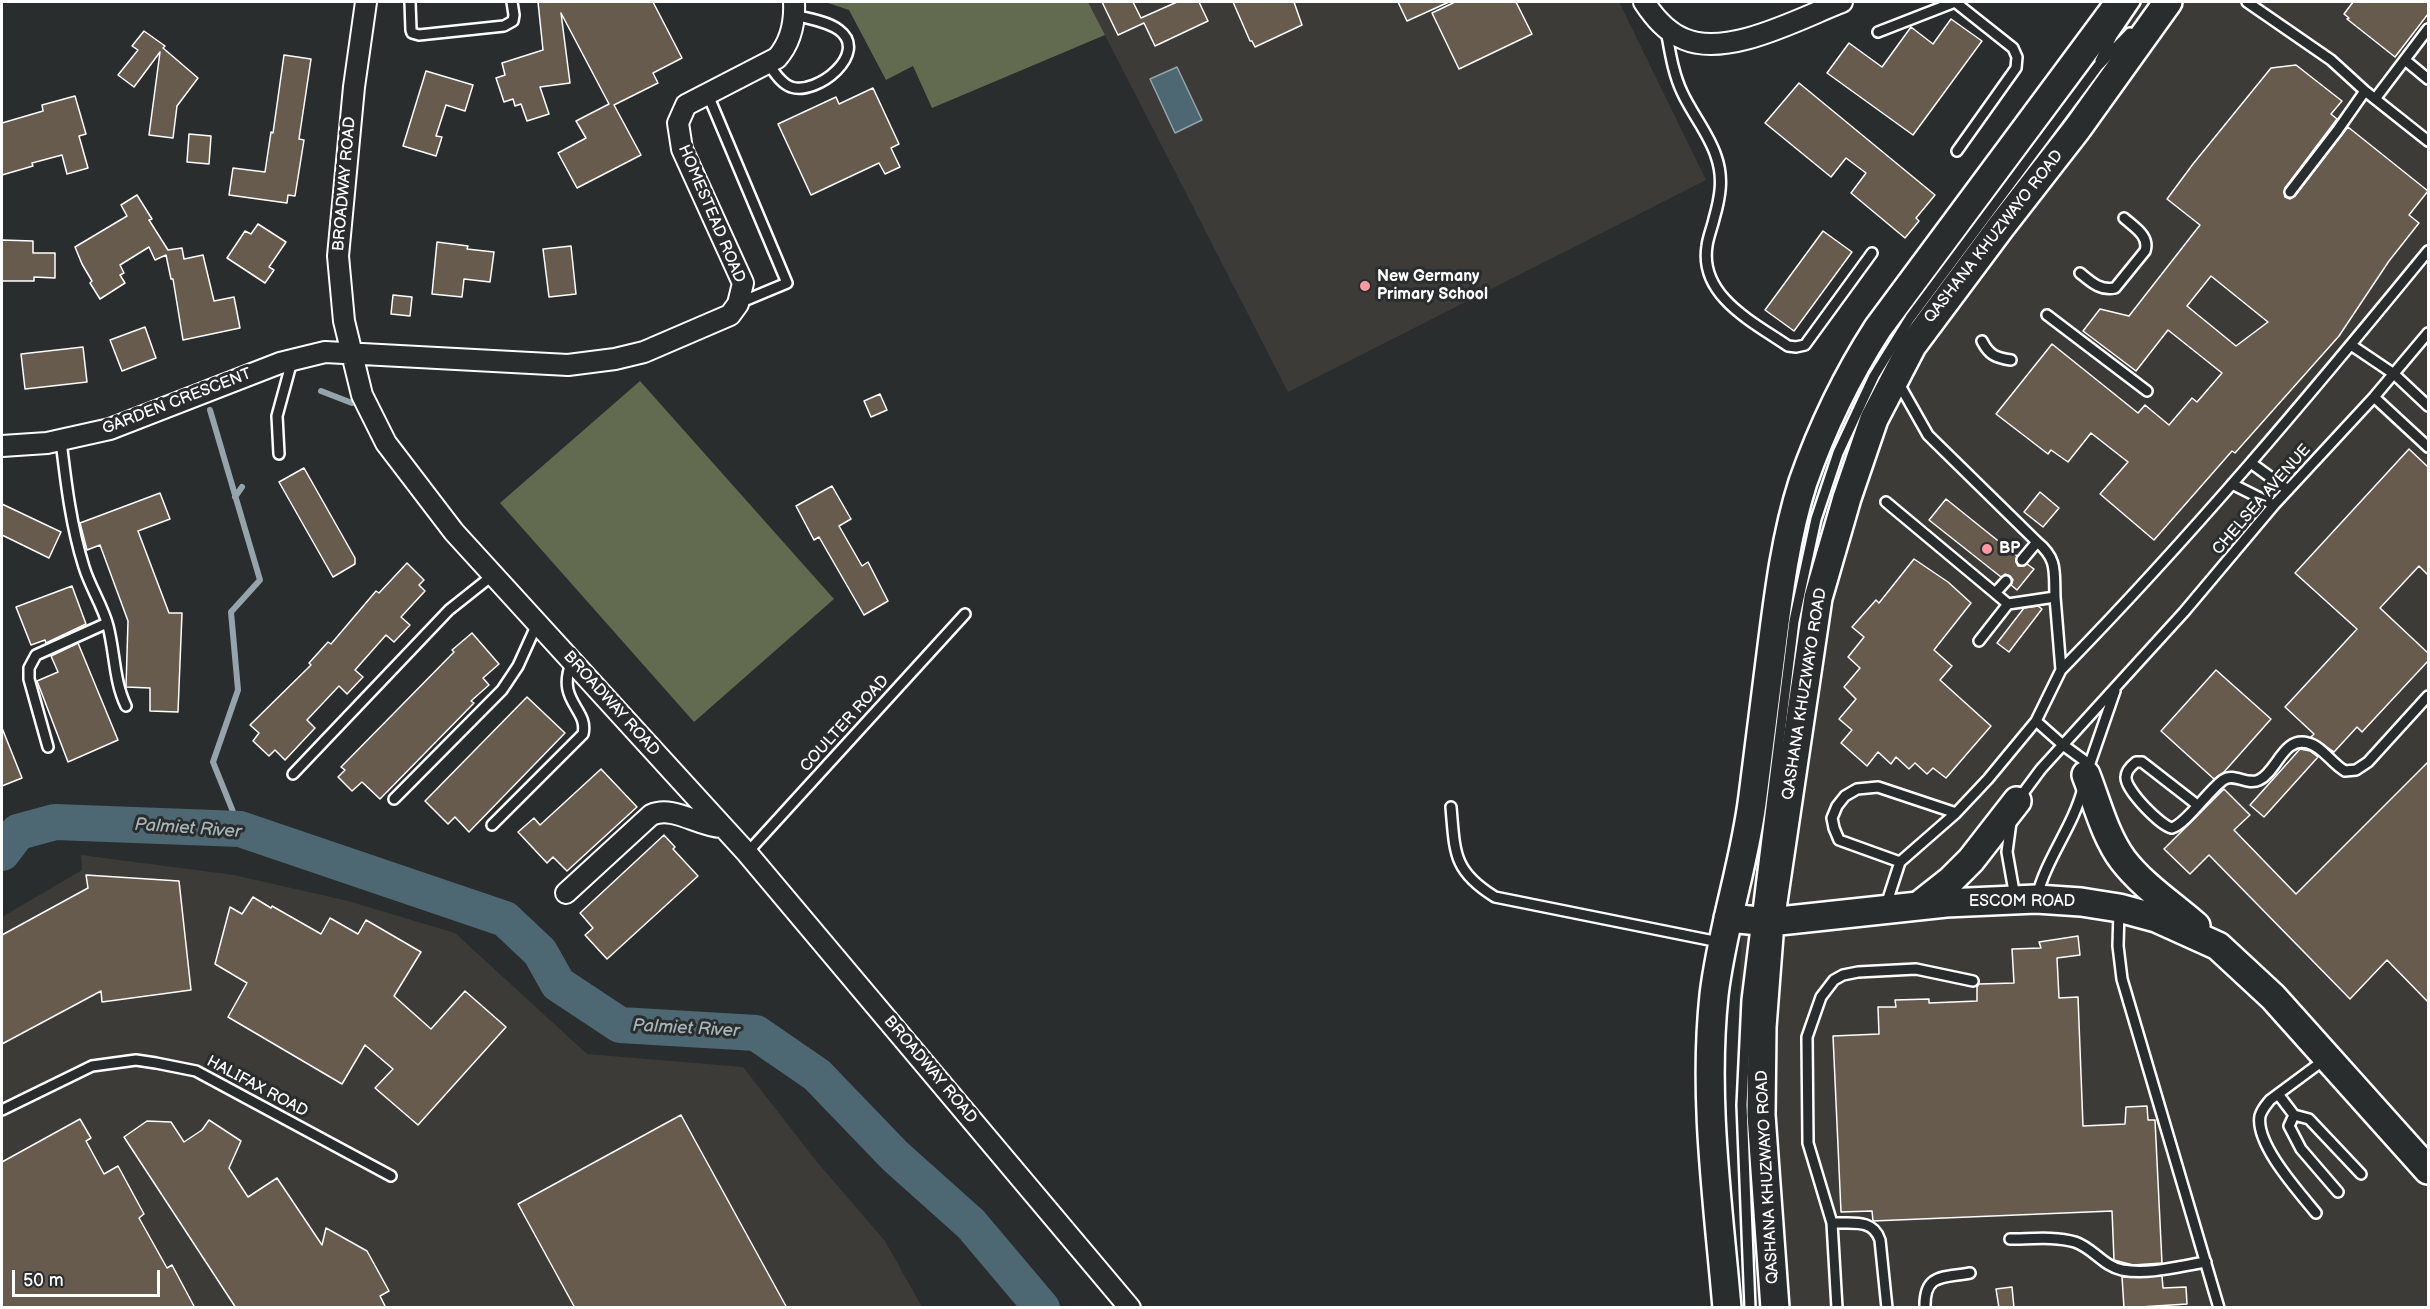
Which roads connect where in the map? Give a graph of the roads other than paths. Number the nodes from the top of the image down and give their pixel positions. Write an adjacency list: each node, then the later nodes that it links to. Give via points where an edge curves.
1 (366, 2): 35 (street, BROADWAY ROAD, via 338,256 344,321)
2 (410, 2): 3 (lane, via 411,30 419,35 504,26 513,21)
3 (512, 2)
4 (1645, 2): 13 (street)
5 (1842, 2): 13 (street, via 1739,42 1696,43)
6 (1955, 2): 15 (lane); 24 (lane, via 2013,48 2017,57 2016,68)
7 (2120, 2): 88 (main road, via 1897,299 1854,366 1820,439 1803,483 1789,538 1748,838)
8 (2135, 2): 18 (lane)
9 (2247, 2): 20 (lane, via 2331,60)
10 (2158, 4): 39 (main road, QASHANA KHUZWAYO ROAD, via 2077,129 1924,328)
11 (794, 8): 17 (street, HOMESTEAD ROAD, via 784,49); 17 (lane, via 841,31 847,43 845,60 827,79 793,88)
12 (2138, 25): 18 (lane)
13 (1666, 28): 28 (lane, via 1681,91 1716,156 1720,195 1706,260 1709,275 1733,308 1788,346 1805,345)
14 (2428, 29): 16 (lane)
15 (1878, 32)
16 (2405, 60): 19 (lane); 22 (lane)
17 (768, 64): 21 (street, HOMESTEAD ROAD)
18 (2098, 66): 87 (lane, via 1910,318 1874,376 1838,453 1816,519 1794,621)
19 (2428, 79)
20 (2365, 91): 22 (lane); 25 (lane)
21 (708, 95): 30 (street, HOMESTEAD ROAD, via 686,105 680,114 678,132 682,149 743,283); 30 (lane, via 787,283)
22 (2375, 99): 23 (lane)
23 (2428, 141)
24 (1957, 151)
25 (2290, 192)
26 (2124, 218): 29 (lane, via 2146,238 2145,251 2115,288 2106,290)
27 (2428, 250): 34 (lane)
28 (1872, 254)
29 (2080, 273)
30 (738, 304): 35 (street, HOMESTEAD ROAD, via 730,315 715,323 644,352 591,363 539,365)
31 (2047, 315): 40 (lane)
32 (2428, 333): 38 (lane, CHELSEA AVENUE)
33 (1982, 341): 37 (lane, via 1994,356)
34 (2351, 345): 38 (lane); 47 (lane)
35 (352, 353): 36 (street, GARDEN CRESCENT, via 326,352); 54 (street, BROADWAY ROAD, via 362,395 386,443 454,532)
36 (293, 359): 43 (street, GARDEN CRESCENT, via 110,429); 46 (lane, via 277,416)
37 (2011, 360)
38 (2394, 374): 41 (lane, CHELSEA AVENUE); 42 (lane)
39 (1895, 377): 52 (lane, via 1928,435); 87 (main road, QASHANA KHUZWAYO ROAD, via 1858,461 1818,598)
40 (2147, 391)
41 (2374, 397): 45 (lane); 49 (lane, CHELSEA AVENUE)
42 (2428, 404)
43 (61, 441): 44 (street, GARDEN CRESCENT); 60 (lane, via 67,492 84,569)
44 (2, 446)
45 (2428, 447)
46 (279, 453)
47 (2251, 463): 48 (lane); 49 (lane)
48 (2232, 484): 51 (lane); 64 (lane)
49 (2288, 490): 51 (lane, CHELSEA AVENUE)
50 (1886, 502): 56 (lane)
51 (2274, 505): 65 (lane, CHELSEA AVENUE)
52 (2037, 542): 53 (lane); 57 (lane, via 2049,552 2052,561)
53 (2022, 560)
54 (493, 575): 61 (street, BROADWAY ROAD); 72 (lane, via 449,610)
55 (2006, 581): 56 (lane)
56 (1995, 593): 58 (lane)
57 (2055, 597): 58 (lane); 64 (lane)
58 (2008, 604): 62 (lane)
59 (965, 614): 80 (lane, COULTER ROAD)
60 (107, 623): 67 (lane, via 118,690); 70 (lane, via 36,655 29,668)
61 (538, 624): 63 (street, BROADWAY ROAD); 73 (lane, via 502,690)
62 (1979, 641)
63 (572, 661): 78 (lane, via 566,682 581,718 583,734); 79 (street, BROADWAY ROAD)
64 (2061, 669): 68 (lane)
65 (2117, 686): 69 (lane, CHELSEA AVENUE); 71 (lane, CHELSEA AVENUE)
66 (2428, 696): 75 (lane, via 2362,768 2345,771 2312,744 2297,742 2259,780 2227,778)
67 (126, 706)
68 (2036, 721): 69 (lane); 77 (lane)
69 (2063, 745): 71 (lane); 74 (lane, CHELSEA AVENUE)
70 (48, 747)
71 (2087, 770): 83 (lane, CHELSEA AVENUE, via 2071,822); 89 (main road, via 2113,844 2123,860)
72 (293, 774)
73 (394, 799)
74 (2017, 801): 83 (lane, CHELSEA AVENUE, via 2007,852); 84 (main road, via 1971,860)
75 (2196, 804): 75 (lane, via 2142,762 2128,771 2126,782 2132,793 2167,827 2179,826)
76 (1451, 807): 88 (lane, via 1455,849 1462,868 1495,897)
77 (1956, 813): 81 (lane); 81 (lane, via 1878,787 1857,789 1845,795 1832,818 1839,840)
78 (492, 825)
79 (721, 827): 80 (street, BROADWAY ROAD); 82 (street, via 658,811)
80 (747, 853): 105 (street, BROADWAY ROAD)
81 (1900, 862): 86 (lane)
82 (566, 893)
83 (2026, 899): 84 (main road, ESCOM ROAD); 85 (main road, ESCOM ROAD)
84 (1918, 906): 86 (main road, ESCOM ROAD)
85 (2119, 908): 89 (main road, ESCOM ROAD, via 2172,924); 102 (lane, via 2122,979)
86 (1885, 910): 87 (main road, ESCOM ROAD)
87 (1763, 921): 88 (main road, ESCOM ROAD); 107 (lane, via 1747,1000 1742,1076); 108 (main road, QASHANA KHUZWAYO ROAD, via 1761,1115)
88 (1725, 930): 106 (main road, via 1714,994 1710,1097)
89 (2218, 946): 91 (main road, ESCOM ROAD)
90 (1973, 981): 100 (lane, via 1916,969 1858,972 1834,980 1821,997 1807,1037 1808,1143)
91 (2329, 1057): 92 (lane); 95 (main road, ESCOM ROAD)
92 (2278, 1094): 94 (lane); 99 (lane, via 2264,1106 2260,1128 2265,1143)
93 (2, 1110): 97 (lane, HALIFAX ROAD, via 92,1066 136,1060 156,1063 196,1071)
94 (2294, 1116): 96 (lane, via 2308,1119); 98 (lane, via 2289,1126 2294,1139)
95 (2428, 1170)
96 (2361, 1174)
97 (391, 1176)
98 (2338, 1192)
99 (2316, 1213)
100 (1832, 1224): 109 (lane); 110 (lane, via 1864,1224 1876,1230)
101 (2010, 1239): 102 (lane, via 2075,1242 2111,1267 2125,1270)
102 (2206, 1262): 104 (lane)
103 (1970, 1273): 111 (lane, via 1930,1282)
104 (2217, 1307)
105 (1130, 1308)
106 (1727, 1308)
107 (1750, 1308)
108 (1774, 1308)
109 (1837, 1308)
110 (1887, 1308)
111 (1924, 1308)

